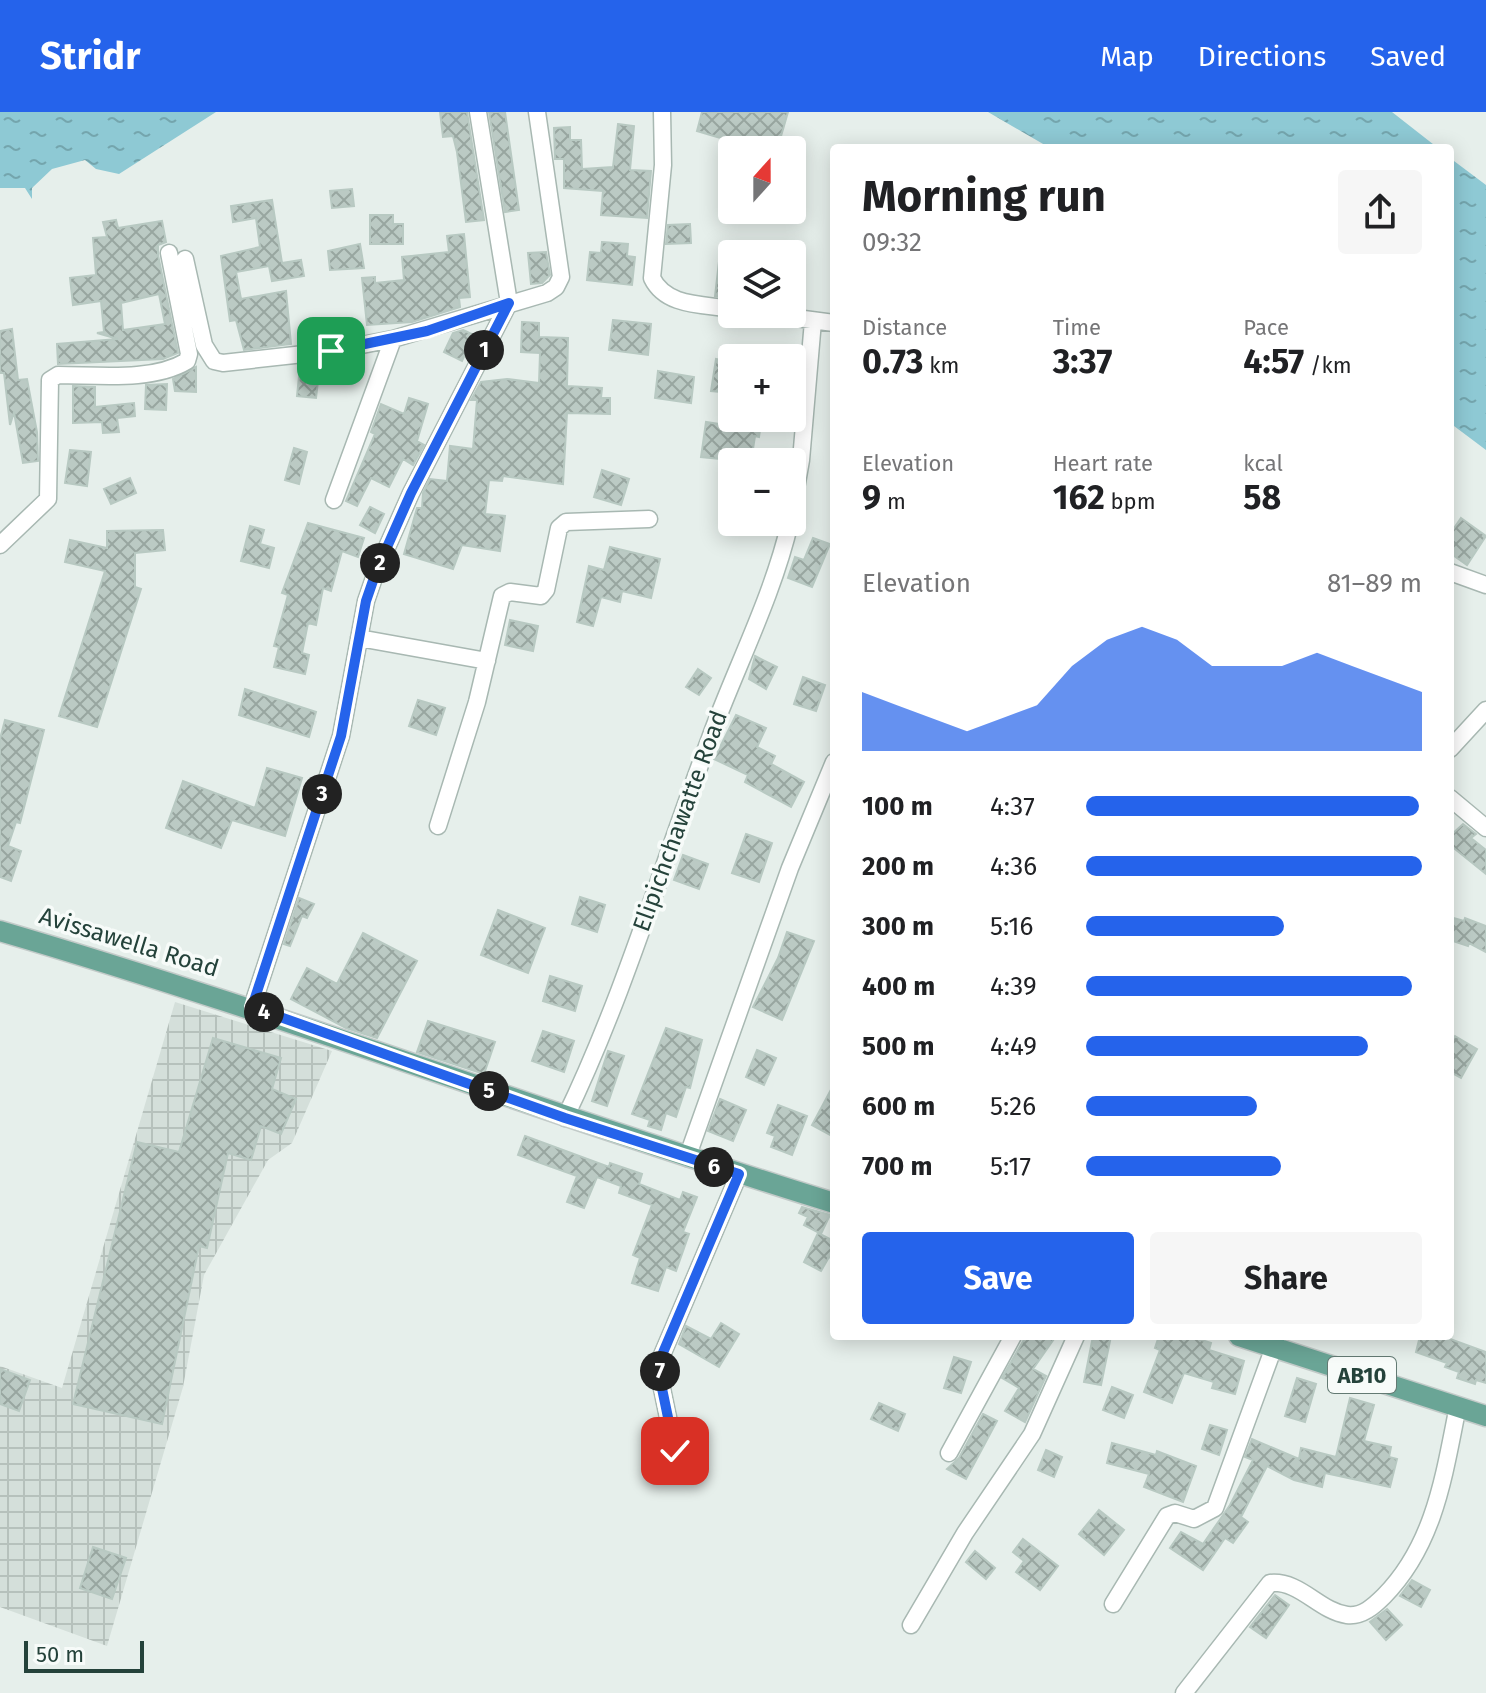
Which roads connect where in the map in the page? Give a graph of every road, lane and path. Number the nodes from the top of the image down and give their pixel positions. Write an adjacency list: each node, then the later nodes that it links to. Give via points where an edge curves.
1 (478, 112): 4 (street)
2 (537, 112): 4 (street, via 561,277 547,293)
3 (662, 112): 5 (street, via 663,165 652,278 658,291 675,300)
4 (509, 303): 9 (street); 17 (street, via 393,528 366,601)
5 (718, 307)
6 (806, 320): 7 (street)
7 (813, 321): 8 (street); 10 (street)
8 (830, 323)
9 (393, 339): 11 (street); 14 (street, via 331,351 214,361 204,345 177,256 187,361 129,374 58,375 50,380 48,499)
10 (802, 448)
11 (334, 500)
12 (649, 519): 18 (street, via 566,522 559,528 546,590 541,596 502,596)
13 (785, 536): 27 (street, Elipichchawatte Road, via 588,1071)
14 (0, 545)
15 (1454, 573): 16 (street)
16 (1486, 585)
17 (359, 638): 18 (street); 26 (street, via 341,736)
18 (487, 661): 23 (street)
19 (1486, 710): 20 (street)
20 (1454, 745)
21 (830, 772): 28 (street, via 790,868)
22 (1454, 801): 24 (street)
23 (438, 826)
24 (1486, 828)
25 (0, 931): 26 (main road, Avissawella Road)
26 (252, 1007): 27 (main road, Avissawella Road)
27 (565, 1118): 28 (main road, Avissawella Road)
28 (687, 1158): 29 (main road, Avissawella Road)
29 (739, 1174): 30 (main road, Avissawella Road); 36 (street, via 662,1355 660,1379)
30 (830, 1202)
31 (1011, 1340): 37 (street)
32 (1074, 1340): 39 (street, via 1032,1434)
33 (1276, 1342): 34 (main road, AB10); 38 (street, via 1215,1508 1194,1519 1167,1516)
34 (1458, 1406): 35 (main road, AB10); 40 (street, via 1431,1524 1395,1585 1363,1613 1346,1615 1284,1582 1270,1583)
35 (1486, 1416)
36 (675, 1451)
37 (949, 1453)
38 (1113, 1604)
39 (911, 1625)
40 (1184, 1693)

